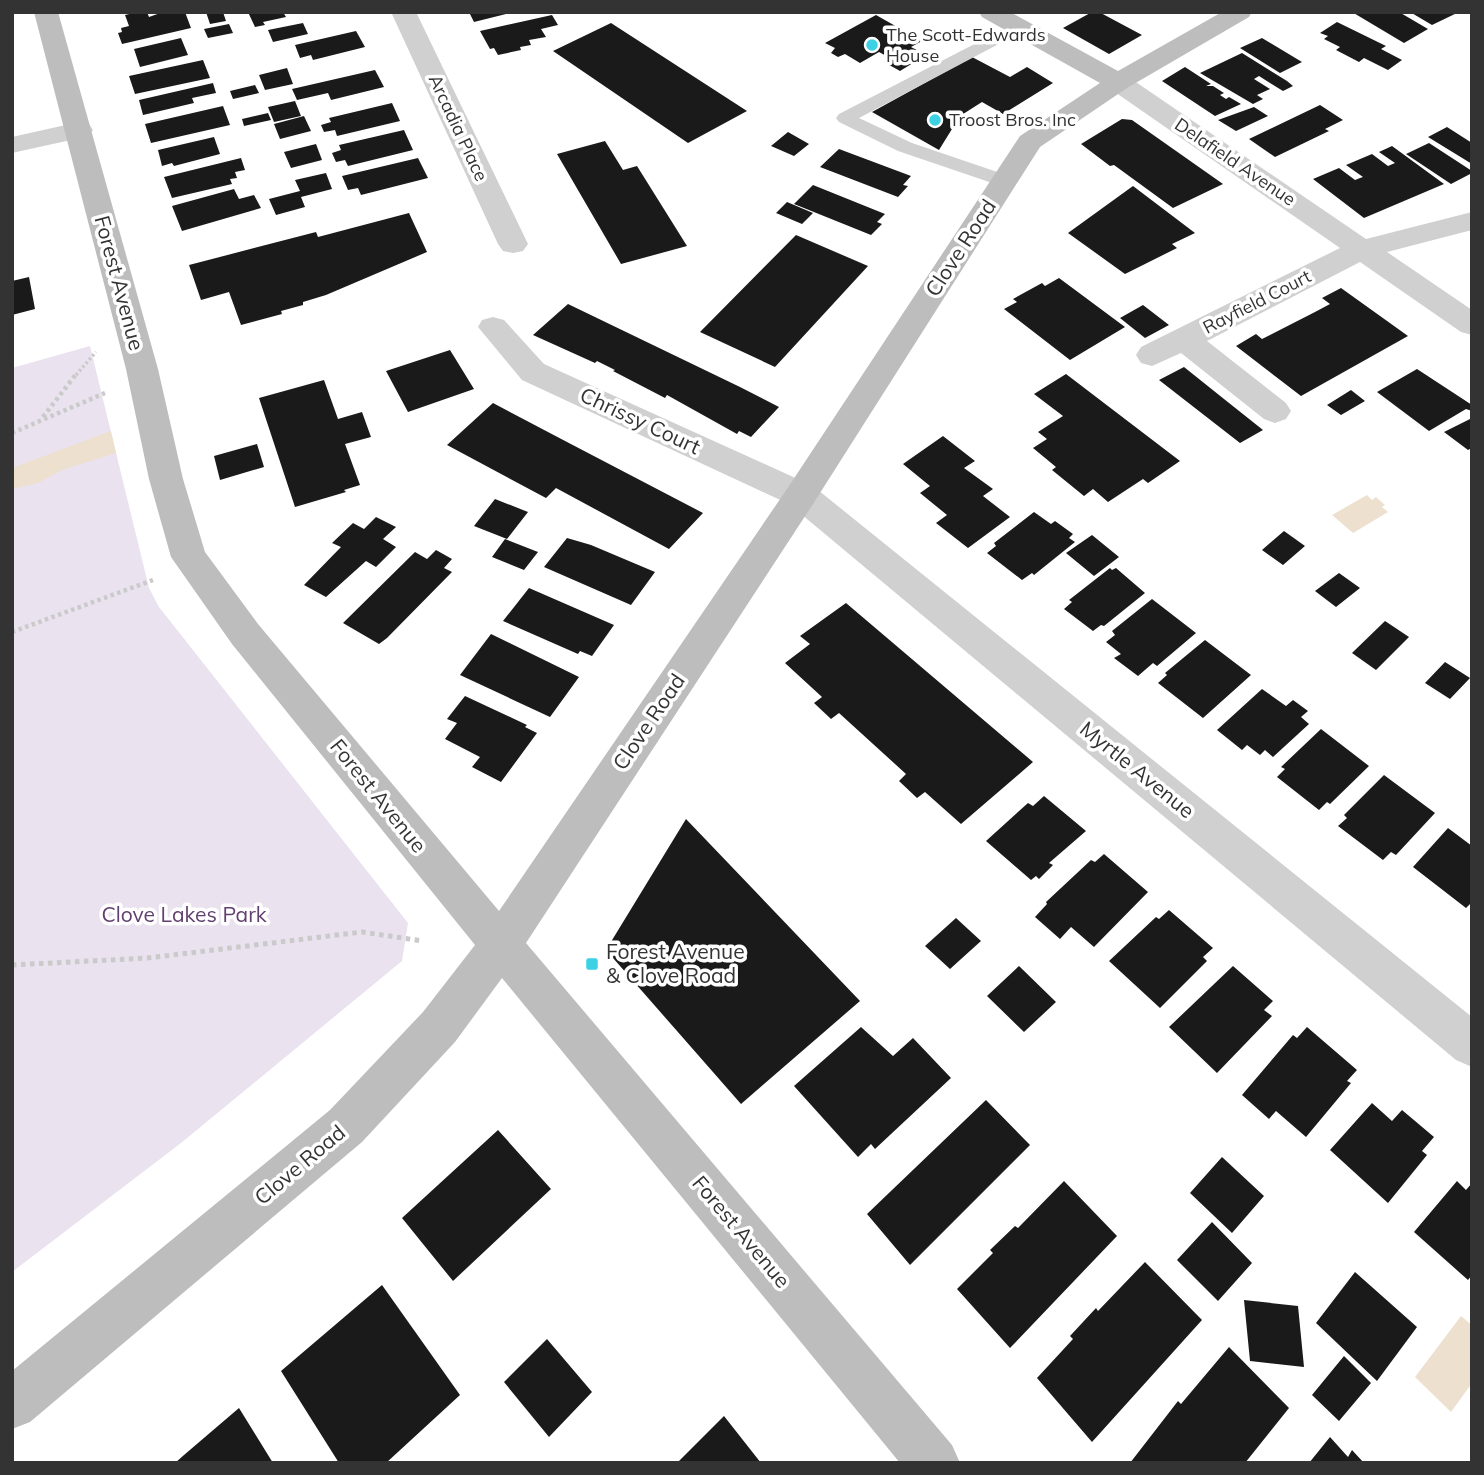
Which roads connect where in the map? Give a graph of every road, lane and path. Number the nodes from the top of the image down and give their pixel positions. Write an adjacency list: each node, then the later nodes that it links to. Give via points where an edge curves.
1 (46, 12): 7 (main road, Forest Avenue)
2 (403, 12): 11 (street, Arcadia Place)
3 (991, 12): 5 (main road, Delafield Avenue)
4 (1240, 12): 6 (main road, Clove Road)
5 (1017, 27): 6 (main road, Delafield Avenue); 9 (lane, via 845,118 905,148)
6 (1118, 82): 9 (main road, Clove Road, via 1030,142); 12 (street, Delafield Avenue)
7 (79, 130): 8 (street); 26 (main road, Forest Avenue, via 166,479 190,557 245,634)
8 (12, 145)
9 (1004, 181): 22 (main road, Clove Road)
10 (1472, 222): 12 (street, Rayfield Court)
11 (513, 244)
12 (1363, 249): 13 (street, Delafield Avenue); 15 (street, Rayfield Court)
13 (1472, 325)
14 (493, 327): 22 (street, Chrissy Court, via 533,372)
15 (1184, 339): 17 (street, Rayfield Court); 19 (street)
16 (96, 352): 20 (path)
17 (1152, 355)
18 (105, 393): 20 (path)
19 (1275, 411)
20 (43, 418): 21 (path)
21 (12, 433)
22 (801, 495): 26 (main road, Clove Road); 28 (street, Myrtle Avenue)
23 (153, 580): 24 (path)
24 (12, 632)
25 (423, 941): 27 (path, via 362,932 148,958)
26 (501, 944): 29 (main road, Clove Road, via 439,1027 346,1126); 30 (main road, Forest Avenue)
27 (12, 965)
28 (1472, 1045)
29 (12, 1404)
30 (934, 1463)

